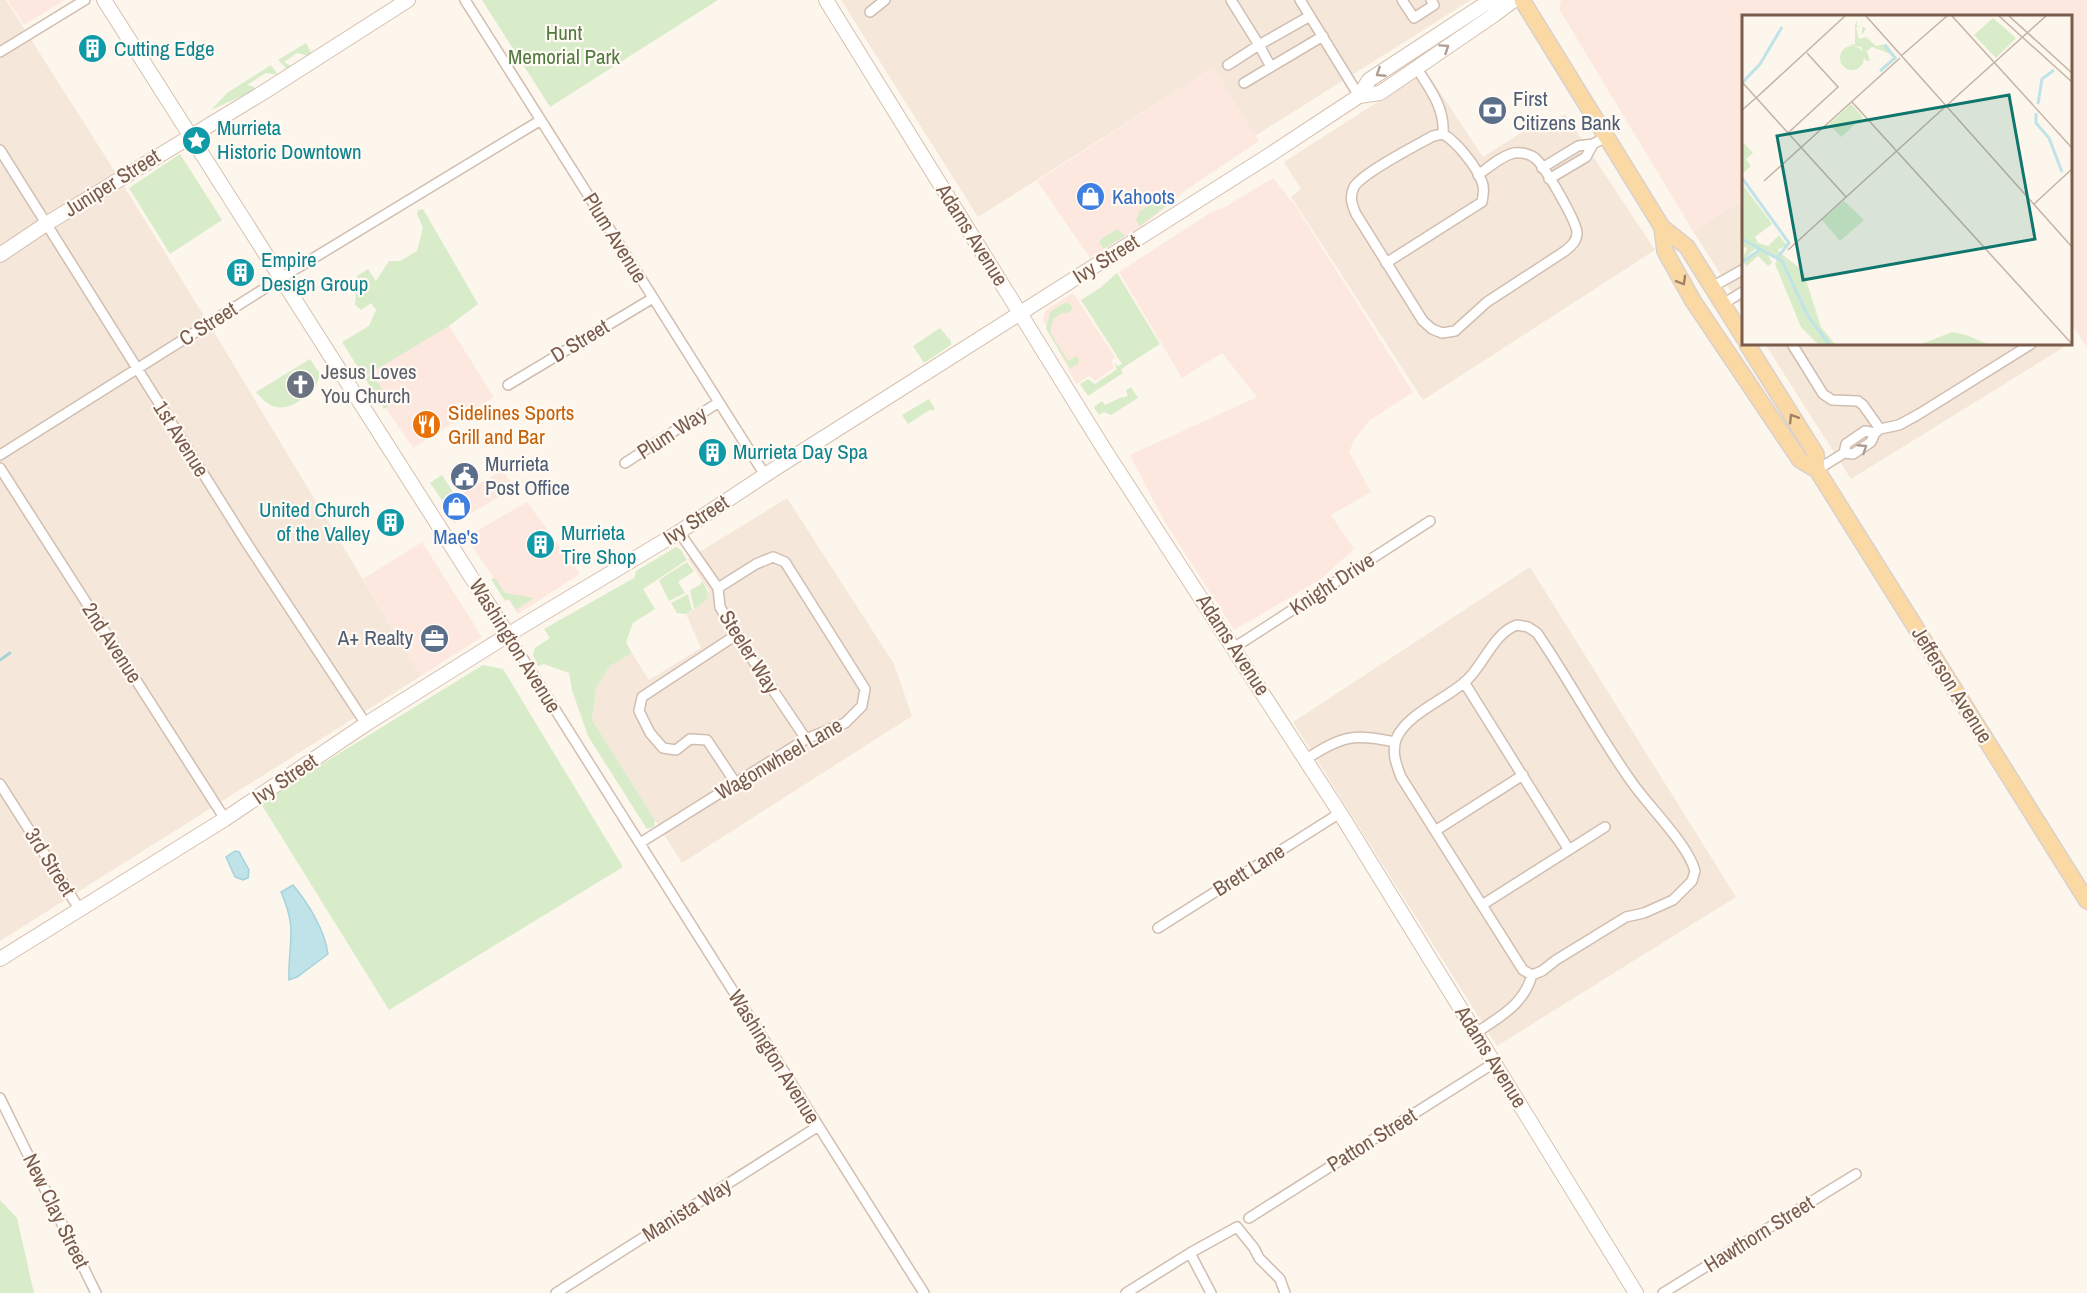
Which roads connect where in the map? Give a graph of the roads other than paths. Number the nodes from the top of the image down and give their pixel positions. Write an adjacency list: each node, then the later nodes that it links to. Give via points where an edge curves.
1 (85, 0): 18 (street)
2 (104, 0): 26 (street, Washington Avenue)
3 (408, 0): 26 (street, Juniper Street)
4 (465, 0): 24 (street, Plum Avenue)
5 (826, 0): 43 (street, Adams Avenue)
6 (885, 0): 14 (street)
7 (1231, 0): 17 (street)
8 (1300, 0): 15 (street)
9 (1402, 0): 10 (street, via 1414,18 1434,5)
10 (1431, 0)
11 (1502, 0): 23 (street, Ivy Street, one-way to 23, via 1485,4 1369,80)
12 (1514, 0): 21 (street, Ivy Street, one-way to 12)
13 (1522, 0): 27 (main road, Jefferson Avenue)
14 (870, 12)
15 (1310, 16): 16 (street); 17 (street)
16 (1323, 36): 20 (street); 23 (street)
17 (1259, 45): 19 (street); 20 (street)
18 (0, 52)
19 (1228, 65)
20 (1272, 67): 22 (street)
21 (1416, 67): 23 (street, Ivy Street, via 1380,93); 25 (street, via 1440,108)
22 (1244, 83)
23 (1359, 96): 43 (street, Ivy Street)
24 (541, 120): 37 (street, C Street); 40 (street, Plum Avenue)
25 (1443, 134): 30 (street, via 1457,143); 35 (street, via 1433,136 1360,180 1355,187 1351,198 1356,214)
26 (190, 135): 32 (street, Juniper Street); 37 (street, Washington Avenue)
27 (1600, 141): 29 (street, via 1578,147); 31 (street, via 1586,157); 33 (main road, Jefferson Avenue)
28 (0, 150): 32 (street, 1st Avenue)
29 (1542, 168): 30 (street, via 1526,153 1515,153); 31 (street)
30 (1478, 175): 35 (street, via 1483,183 1482,202)
31 (1549, 179): 35 (street, via 1576,224 1573,244 1487,302 1455,331 1442,333 1423,321)
32 (46, 224): 34 (street, Juniper Street); 49 (street, 1st Avenue)
33 (1662, 227): 38 (main road, Jefferson Avenue, via 1688,247); 41 (main road, Jefferson Avenue, one-way to 41, via 1665,251)
34 (0, 255)
35 (1386, 263)
36 (1742, 270): 38 (street)
37 (281, 278): 49 (street, C Street); 61 (street, Washington Avenue)
38 (1712, 287): 42 (main road, Jefferson Avenue)
39 (1742, 292): 42 (street)
40 (653, 298): 50 (street, D Street); 51 (street, Plum Avenue)
41 (1693, 301): 45 (main road, via 1705,297 1728,330); 56 (main road, Jefferson Avenue, via 1800,460)
42 (1723, 304): 44 (main road, Jefferson Avenue)
43 (1020, 313): 57 (street, Ivy Street); 63 (street, Adams Avenue)
44 (1742, 337)
45 (1742, 338)
46 (1748, 345): 56 (main road, Jefferson Avenue, one-way to 46, via 1815,454)
47 (1793, 345): 52 (street, via 1823,394 1832,400 1858,401)
48 (2029, 345): 52 (street, via 1919,414)
49 (136, 368): 53 (street, C Street); 65 (street, 1st Avenue)
50 (508, 385)
51 (718, 402): 54 (street, Plum Way); 57 (street, Plum Avenue)
52 (1877, 431): 56 (street, via 1871,442 1853,454 1845,453)
53 (0, 455)
54 (625, 463)
55 (0, 468): 73 (street, 2nd Avenue)
56 (1817, 470): 78 (main road, Jefferson Avenue)
57 (765, 475): 59 (street, Ivy Street)
58 (1430, 521): 63 (street, Knight Drive)
59 (679, 532): 60 (street, Steeler Way); 61 (street, Ivy Street)
60 (718, 588): 62 (street, Steeler Way, via 720,607); 66 (street, Wagonwheel Lane, via 773,557 785,562 865,689 862,706 845,723)
61 (508, 635): 65 (street, Ivy Street); 76 (street, Washington Avenue)
62 (736, 635): 66 (street, Steeler Way); 70 (street, via 642,697 639,711 663,748 676,750 690,739 707,740)
63 (1235, 647): 68 (street, Adams Avenue)
64 (1464, 682): 67 (street, via 1408,724); 69 (street); 83 (street, via 1507,628 1517,625 1537,633 1632,784 1686,851 1695,871 1692,881 1673,900 1626,917)
65 (366, 724): 73 (street, Ivy Street)
66 (806, 739): 70 (street, Wagonwheel Lane)
67 (1395, 742): 68 (street, via 1348,737); 75 (street, via 1395,762 1401,777)
68 (1306, 759): 72 (street, Adams Avenue)
69 (1523, 775): 75 (street); 77 (street)
70 (735, 782): 76 (street, Wagonwheel Lane)
71 (0, 784): 80 (street, 3rd Street)
72 (1340, 813): 81 (street, Brett Lane); 84 (street, Adams Avenue)
73 (225, 819): 80 (street, Ivy Street)
74 (1605, 827): 77 (street)
75 (1435, 831): 79 (street)
76 (640, 843): 87 (street, Washington Avenue)
77 (1569, 850): 79 (street)
78 (2087, 901)
79 (1482, 905): 83 (street, via 1523,970)
80 (80, 910): 82 (street, Ivy Street)
81 (1158, 928)
82 (0, 959)
83 (1532, 975): 84 (street, via 1526,993 1512,1008)
84 (1476, 1033): 85 (street, Adams Avenue)
85 (1494, 1063): 89 (street, Patton Street); 97 (street, Adams Avenue)
86 (0, 1098): 91 (street, New Clay Street)
87 (817, 1127): 92 (street, Manista Way); 93 (street, Washington Avenue)
88 (1856, 1174): 98 (street, Hawthorn Street)
89 (1249, 1218)
90 (1190, 1253): 94 (street); 95 (street); 96 (street, via 1237,1227 1280,1279)
91 (96, 1293)
92 (556, 1293)
93 (924, 1293)
94 (1126, 1293)
95 (1211, 1293)
96 (1285, 1293)
97 (1636, 1293)
98 (1663, 1293)

